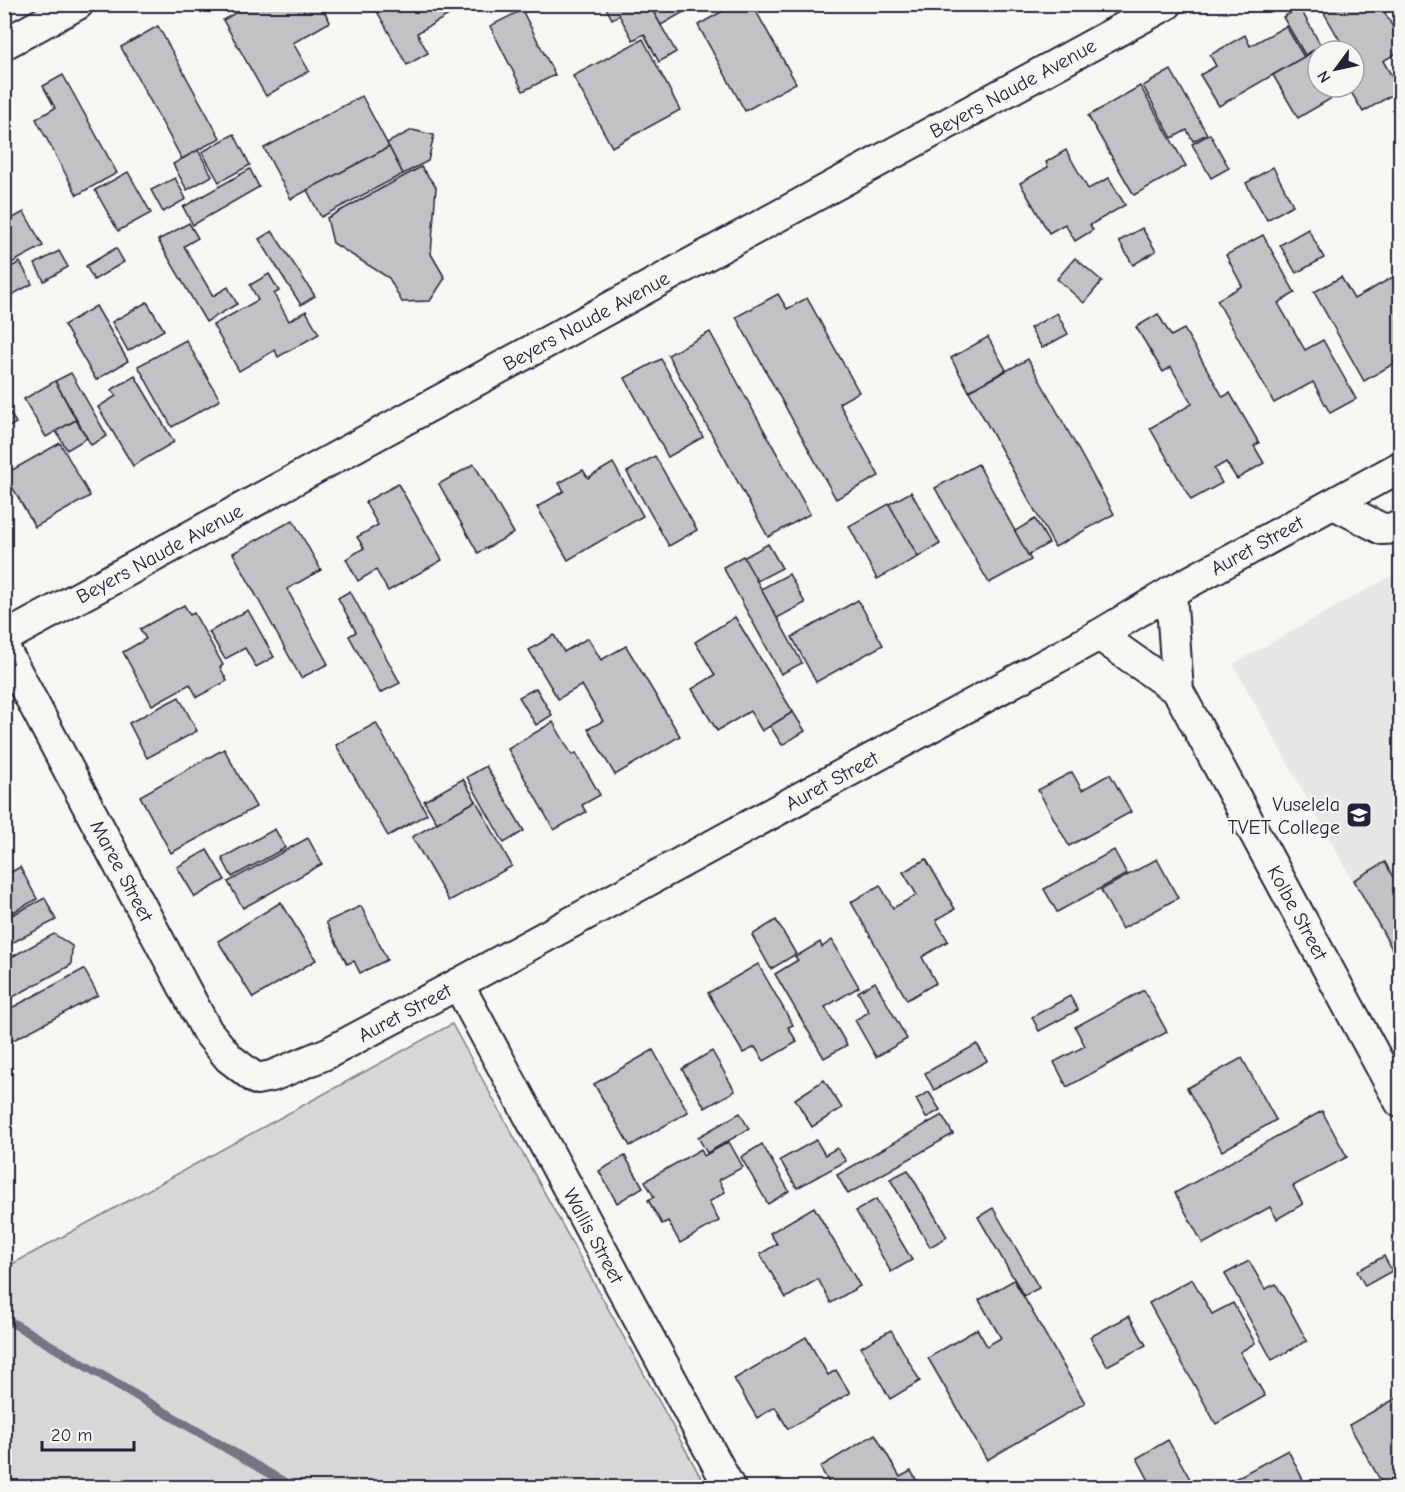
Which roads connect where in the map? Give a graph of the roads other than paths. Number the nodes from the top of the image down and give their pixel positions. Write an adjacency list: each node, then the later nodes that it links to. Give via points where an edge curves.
1 (78, 4): 3 (street)
2 (1167, 4): 9 (street, Beyers Naude Avenue)
3 (4, 44)
4 (1401, 467): 5 (street, Auret Street)
5 (1334, 504): 6 (street, via 1382,528); 7 (street, Auret Street)
6 (1401, 528)
7 (1171, 592): 8 (street, Auret Street); 11 (street, Kolbe Street)
8 (1099, 635): 11 (street, Kolbe Street); 12 (street, Auret Street)
9 (4, 638)
10 (4, 648): 13 (street, Maree Street, via 207,1031 229,1058)
11 (1178, 691): 14 (street, Kolbe Street)
12 (458, 984): 13 (street, Auret Street, via 328,1053); 15 (street, Wallis Street)
13 (256, 1079)
14 (1401, 1102)
15 (730, 1488)

